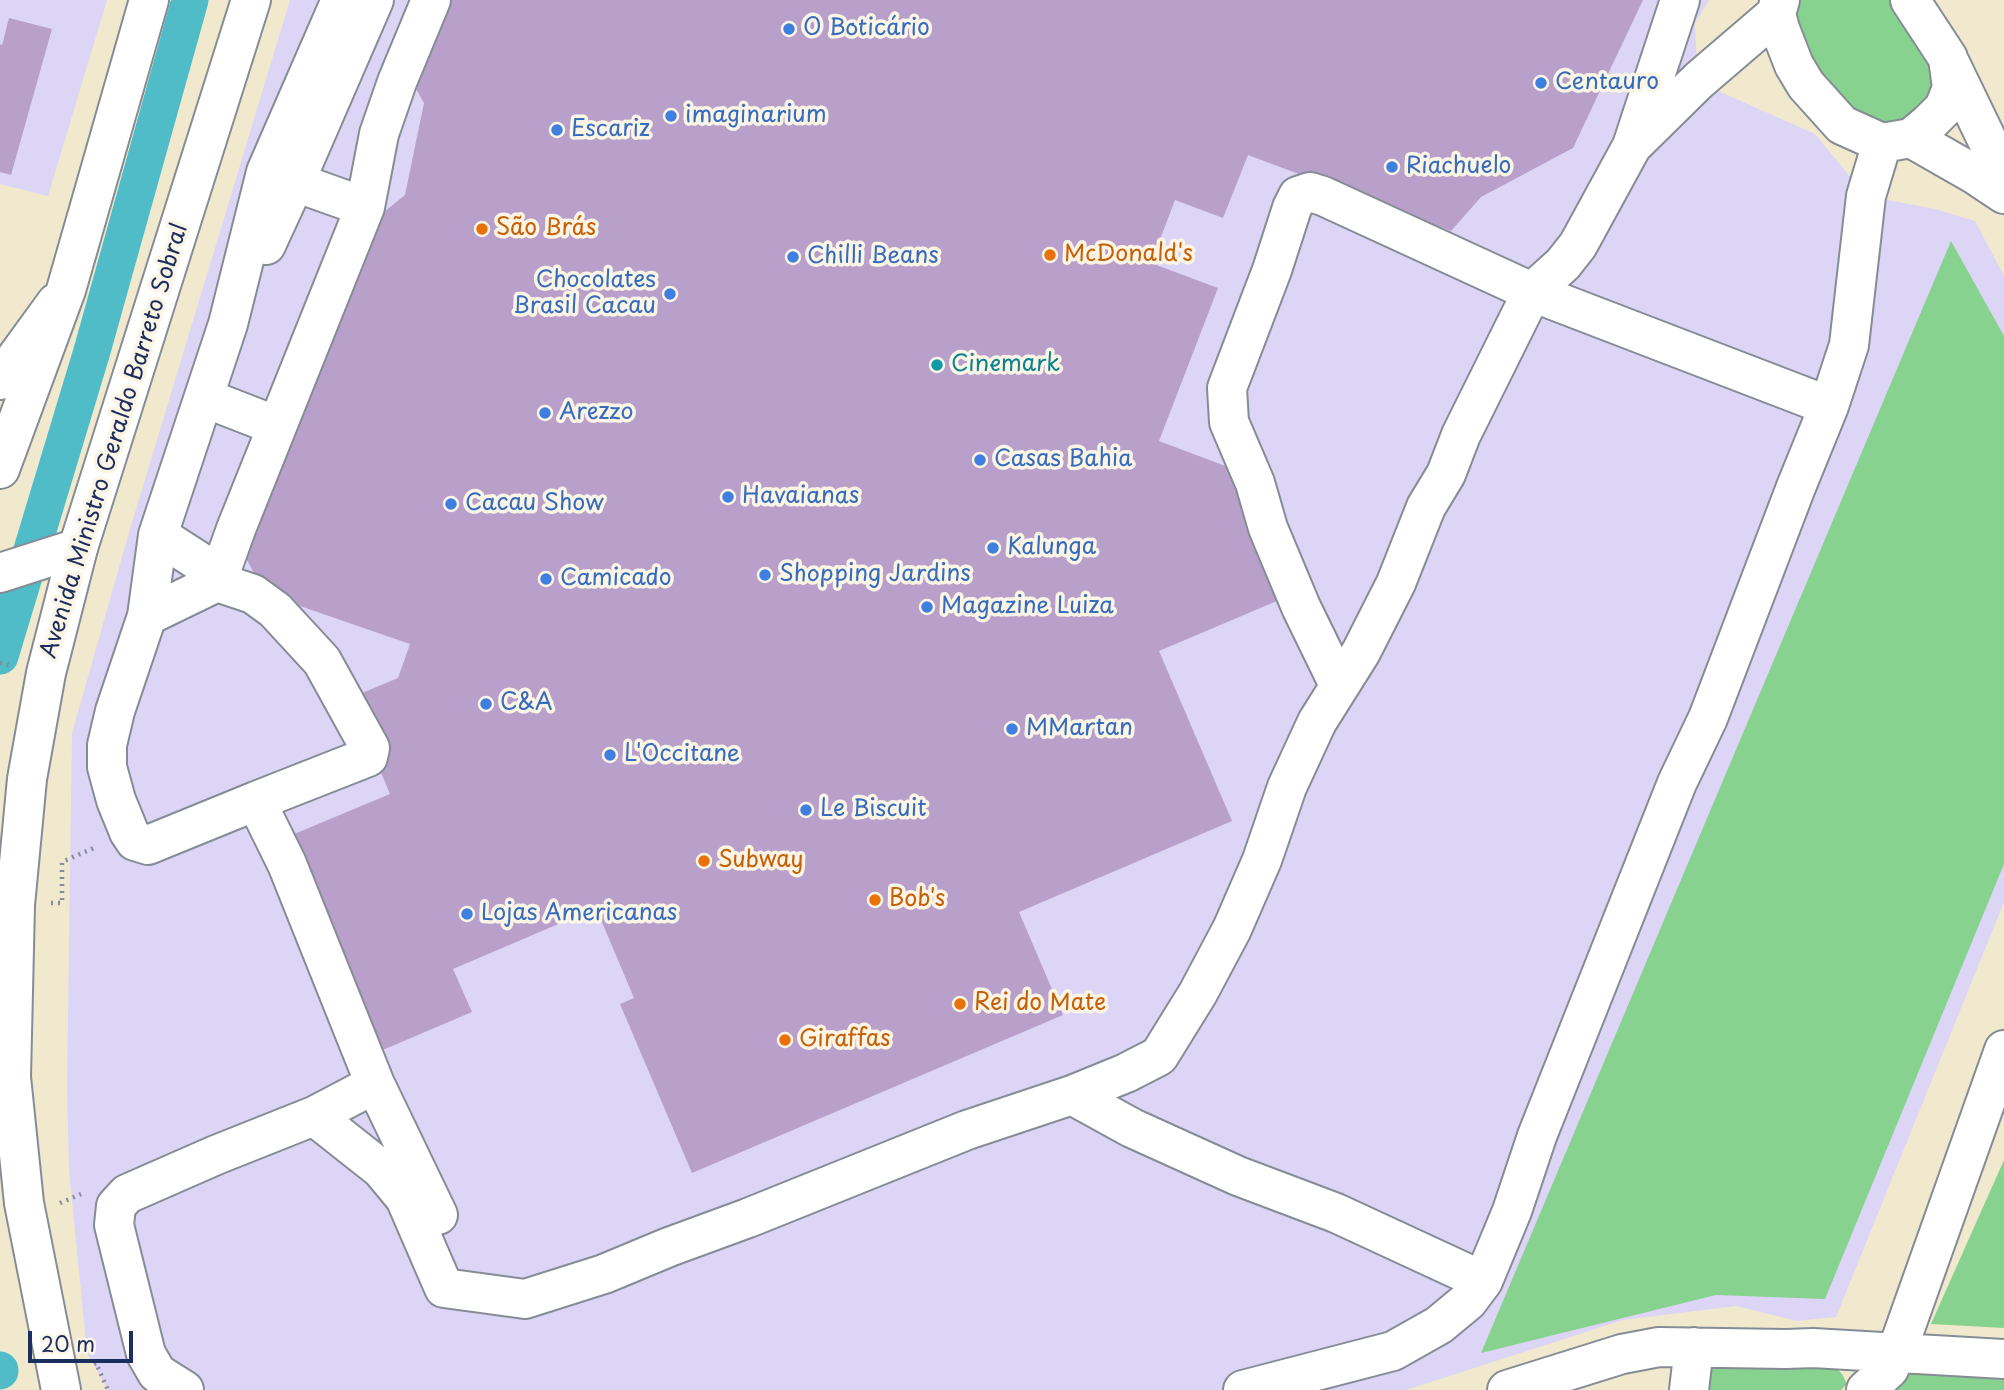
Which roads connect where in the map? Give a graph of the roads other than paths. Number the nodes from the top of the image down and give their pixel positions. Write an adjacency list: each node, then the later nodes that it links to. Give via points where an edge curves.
1 (149, 0): 18 (main road)
2 (251, 0): 27 (main road, Avenida Ministro Geraldo Barreto Sobral)
3 (341, 0): 20 (main road, via 266,172)
4 (374, 0): 15 (main road)
5 (394, 0): 11 (main road, via 377,43 374,71)
6 (431, 0): 11 (main road)
7 (1680, 0): 13 (main road)
8 (1910, 0): 10 (main road)
9 (1778, 7): 12 (main road, via 1794,65 1823,106 1842,125); 13 (main road)
10 (1948, 58): 12 (main road, via 1952,89 1944,107 1929,124); 14 (main road)
11 (379, 134): 17 (main road)
12 (1896, 141): 16 (main road, via 1974,174); 23 (main road, via 1866,196 1849,345)
13 (1632, 146): 19 (main road, via 1578,245)
14 (2004, 175)
15 (295, 182): 17 (main road); 20 (main road)
16 (2004, 194)
17 (365, 207): 24 (main road)
18 (66, 290): 21 (main road); 25 (main road)
19 (1532, 292): 23 (main road); 31 (main road, via 1426,507 1396,583); 31 (main road, via 1323,196 1305,192 1292,208 1227,388 1229,422 1301,607)
20 (228, 324): 22 (main road)
21 (0, 380)
22 (205, 398): 24 (main road); 26 (main road)
23 (1829, 406): 37 (main road)
24 (277, 426): 29 (main road)
25 (0, 468)
26 (158, 535): 29 (main road); 30 (main road)
27 (67, 552): 28 (main road); 42 (main road, Avenida Ministro Geraldo Barreto Sobral, via 30,765 15,905 10,1077 24,1203)
28 (0, 573)
29 (219, 578): 30 (main road); 32 (main road, via 253,594 299,634 322,661 370,748 368,757)
30 (146, 616): 32 (main road, via 107,745 107,767 129,832 135,841 148,845)
31 (1339, 685): 35 (main road, via 1287,787 1232,929 1159,1056)
32 (256, 801): 34 (main road, via 287,864)
33 (2004, 1050): 40 (main road)
34 (375, 1084): 36 (main road); 38 (main road)
35 (1072, 1095): 37 (main road, via 1214,1166 1336,1213); 38 (main road, via 967,1129 604,1274 525,1299)
36 (314, 1116): 38 (main road, via 381,1169 405,1198 443,1288); 43 (main road, via 127,1194 116,1206 114,1225 146,1354 157,1373)
37 (1483, 1280): 44 (main road, via 1468,1301 1440,1325 1393,1352)
38 (474, 1292)
39 (1694, 1346): 40 (main road); 45 (main road, via 1622,1354); 46 (main road)
40 (1896, 1354): 41 (main road); 47 (main road, via 1889,1369)
41 (2004, 1359)
42 (61, 1390)
43 (184, 1390)
44 (1242, 1390)
45 (1507, 1390)
46 (1689, 1390)
47 (1866, 1390)

